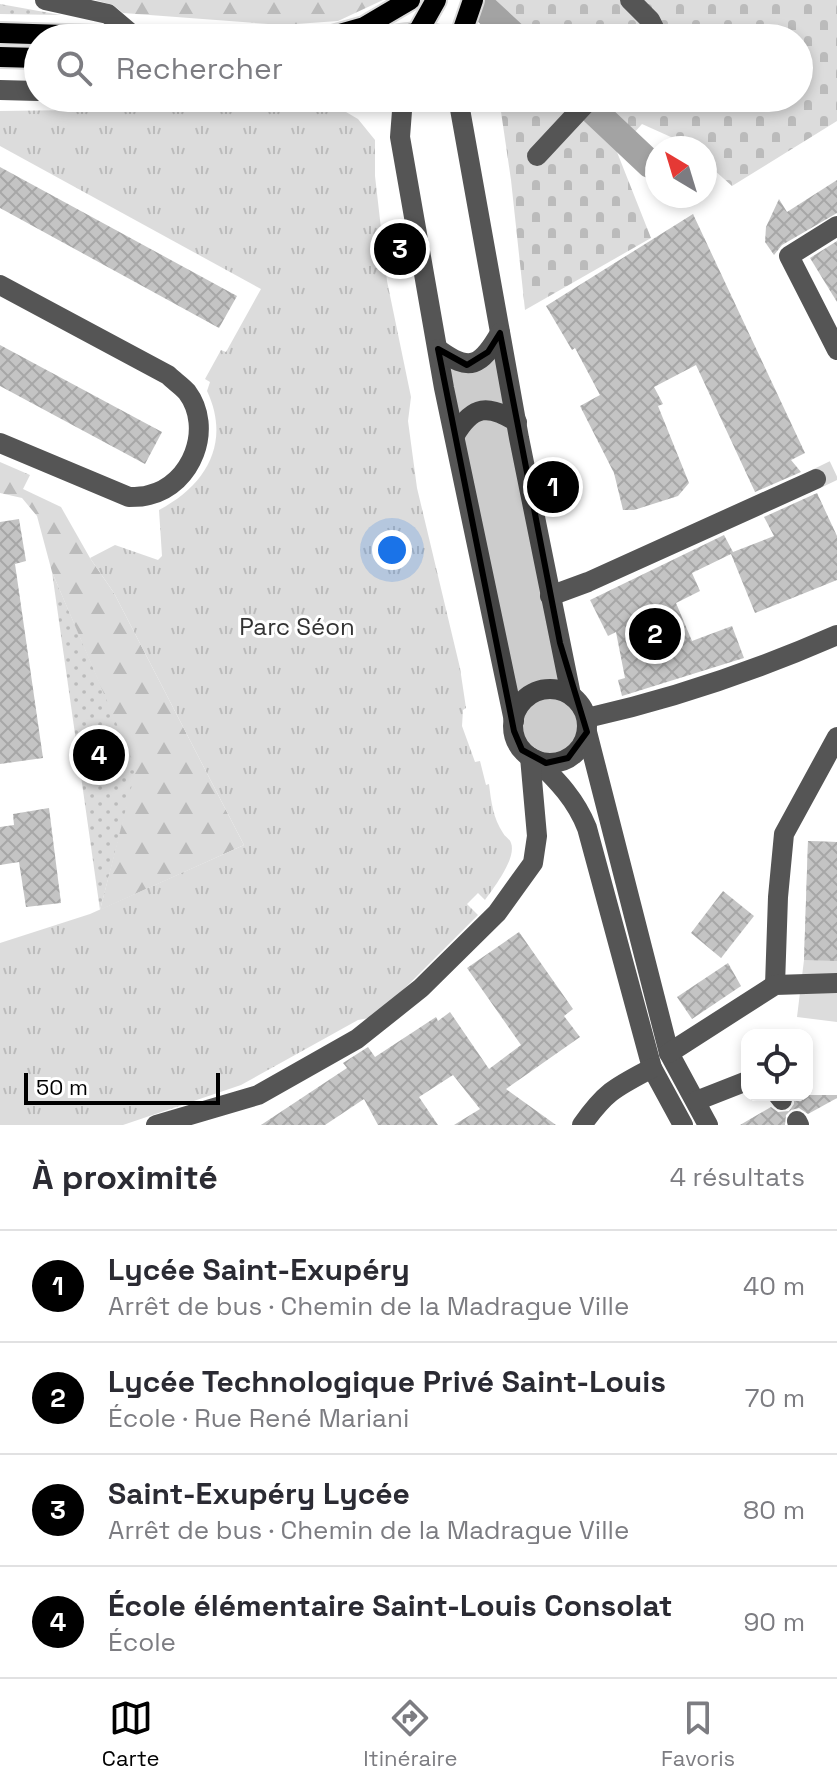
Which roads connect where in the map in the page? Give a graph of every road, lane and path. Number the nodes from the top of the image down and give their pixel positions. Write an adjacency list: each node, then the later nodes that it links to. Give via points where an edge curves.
1 (45, 0): 6 (street, via 108,14)
2 (410, 0): 7 (main road)
3 (436, 0): 8 (main road)
4 (473, 0): 9 (main road)
5 (630, 0): 10 (street)
6 (120, 24)
7 (369, 24)
8 (418, 24)
9 (465, 24)
10 (652, 24)
11 (0, 33): 12 (main road)
12 (24, 34)
13 (0, 57): 14 (main road)
14 (24, 58)
15 (0, 90): 16 (street)
16 (24, 91)
17 (402, 112): 24 (street, via 400,137)
18 (461, 112): 23 (street)
19 (578, 112): 20 (street)
20 (537, 156)
21 (837, 226): 25 (street, via 789,256)
22 (0, 285): 28 (street, via 168,375 187,391 199,423 192,459 170,484 151,495 129,497)
23 (500, 333): 24 (street, via 488,352 467,365); 26 (street)
24 (438, 349): 27 (street)
25 (837, 350)
26 (517, 422): 27 (street, via 497,410 478,411); 30 (street)
27 (455, 435): 33 (street)
28 (0, 443)
29 (816, 479): 30 (street)
30 (550, 596): 32 (street)
31 (837, 635): 34 (street)
32 (571, 695): 33 (street, via 535,692 517,709); 34 (street, via 581,705)
33 (514, 721): 36 (street, via 517,741)
34 (587, 725): 36 (street, via 583,743 568,758); 39 (street)
35 (837, 737): 38 (street, via 784,834)
36 (533, 758): 40 (street, via 563,786 587,828); 43 (street, via 533,863 506,903 443,967 357,1039 309,1068 258,1095)
37 (837, 983): 38 (street)
38 (775, 985): 39 (street)
39 (669, 1053): 42 (street)
40 (652, 1068): 44 (street, via 612,1089); 45 (street)
41 (741, 1083): 42 (street)
42 (696, 1101): 46 (street)
43 (156, 1125)
44 (582, 1125)
45 (683, 1125)
46 (708, 1125)

